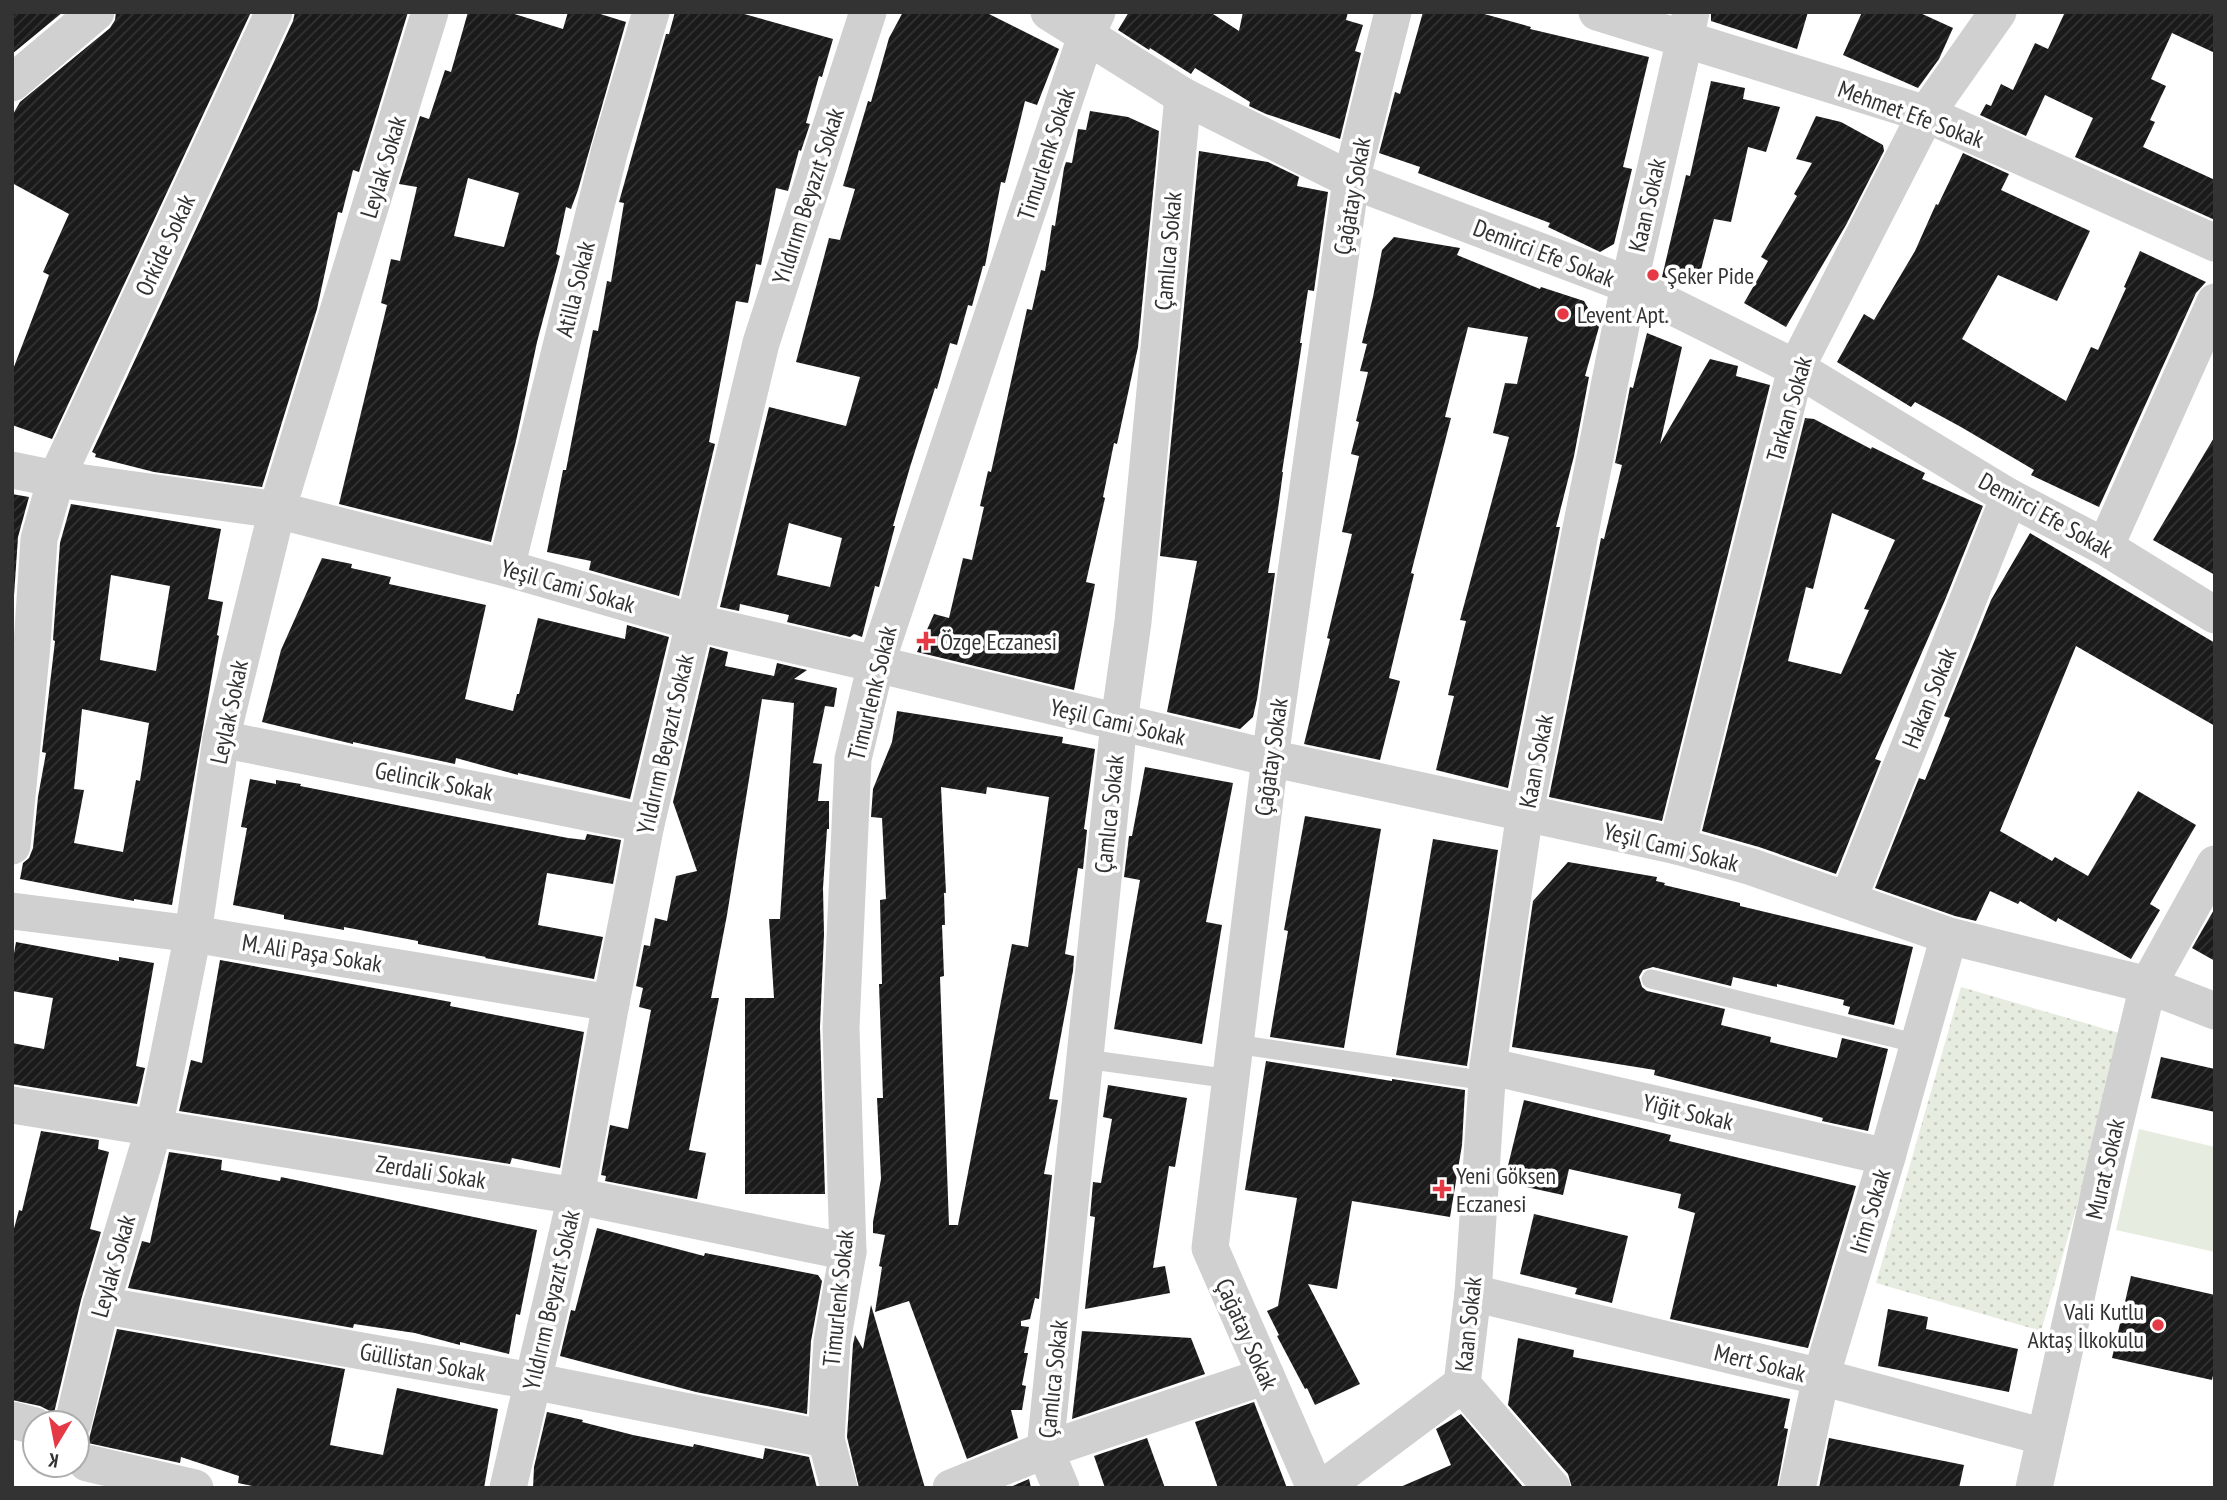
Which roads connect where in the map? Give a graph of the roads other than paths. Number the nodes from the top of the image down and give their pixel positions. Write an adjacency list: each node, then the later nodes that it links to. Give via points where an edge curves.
1 (96, 12): 12 (street)
2 (274, 12): 21 (street, Orkide Sokak)
3 (430, 12): 23 (street, Leylak Sokak)
4 (651, 12): 25 (street, Atilla Sokak, via 609,153)
5 (868, 12): 27 (street, Yıldırım Beyazıt Sokak, via 761,343)
6 (1049, 12): 10 (street, Demirci Efe Sokak)
7 (1393, 12): 15 (street, Çağatay Sokak)
8 (1597, 12): 11 (street, Mehmet Efe Sokak)
9 (1998, 12): 14 (street, Tarkan Sokak)
10 (1091, 24): 13 (street, Demirci Efe Sokak); 29 (street, Timurlenk Sokak)
11 (1688, 26): 14 (street, Mehmet Efe Sokak); 17 (street, Kaan Sokak)
12 (12, 83)
13 (1183, 96): 15 (street, Demirci Efe Sokak); 30 (street, Çamlıca Sokak, via 1133,622)
14 (1926, 114): 16 (street, Mehmet Efe Sokak); 19 (street, Tarkan Sokak)
15 (1351, 180): 17 (street, Demirci Efe Sokak); 32 (street, Çağatay Sokak)
16 (2215, 243)
17 (1629, 285): 19 (street, Demirci Efe Sokak); 33 (street, Kaan Sokak)
18 (2215, 302): 24 (street)
19 (1797, 368): 22 (street, Demirci Efe Sokak); 36 (street, Tarkan Sokak)
20 (12, 470): 21 (street, Yeşil Cami Sokak)
21 (56, 479): 23 (street, Yeşil Cami Sokak); 28 (street, Orkide Sokak, via 39,540)
22 (2009, 496): 24 (street, Demirci Efe Sokak); 38 (street, Hakan Sokak)
23 (277, 510): 25 (street, Yeşil Cami Sokak); 31 (street, Leylak Sokak)
24 (2105, 547): 26 (street, Demirci Efe Sokak)
25 (506, 568): 27 (street, Yeşil Cami Sokak)
26 (2215, 615)
27 (693, 622): 29 (street, Yeşil Cami Sokak); 34 (street, Yıldırım Beyazıt Sokak)
28 (22, 643): 35 (street, Orkide Sokak)
29 (876, 664): 30 (street, Yeşil Cami Sokak); 54 (street, Timurlenk Sokak, via 852,773 841,1028)
30 (1119, 722): 32 (street, Yeşil Cami Sokak); 47 (street, Çamlıca Sokak)
31 (221, 739): 34 (street, Gelincik Sokak); 40 (street, Leylak Sokak)
32 (1270, 758): 33 (street, Yeşil Cami Sokak); 48 (street, Çağatay Sokak)
33 (1525, 813): 36 (street, Yeşil Cami Sokak); 49 (street, Kaan Sokak)
34 (646, 824): 44 (street, Yıldırım Beyazıt Sokak)
35 (12, 846)
36 (1677, 846): 38 (street, Yeşil Cami Sokak)
37 (2215, 864): 43 (street, Murat Sokak)
38 (1848, 900): 41 (street, Yeşil Cami Sokak)
39 (12, 911): 40 (street, M. Ali Paşa Sokak)
40 (193, 934): 44 (street, M. Ali Paşa Sokak); 51 (street, Leylak Sokak)
41 (1949, 936): 43 (street, Yeşil Cami Sokak); 46 (street, Irim Sokak)
42 (1651, 979): 46 (lane)
43 (2148, 985): 45 (street, Yeşil Cami Sokak); 62 (street, Murat Sokak)
44 (611, 1003): 53 (street, Yıldırım Beyazıt Sokak)
45 (2215, 1012)
46 (1919, 1044): 52 (street, Irim Sokak)
47 (1085, 1059): 48 (lane); 64 (street, Çamlıca Sokak)
48 (1233, 1061): 49 (lane); 57 (street, Çağatay Sokak, via 1210,1248)
49 (1488, 1074): 52 (street, Yiğit Sokak); 55 (street, Kaan Sokak)
50 (12, 1105): 51 (street, Zerdali Sokak)
51 (154, 1128): 53 (street, Zerdali Sokak); 56 (street, Leylak Sokak)
52 (1887, 1157): 58 (street, Irim Sokak)
53 (576, 1196): 54 (street, Zerdali Sokak); 59 (street, Yıldırım Beyazıt Sokak)
54 (848, 1252): 63 (street, Timurlenk Sokak, via 832,1342)
55 (1473, 1293): 58 (street, Mert Sokak); 60 (street, Kaan Sokak)
56 (101, 1304): 59 (street, Güllistan Sokak); 61 (street, Leylak Sokak)
57 (1266, 1376): 64 (street); 71 (street, Çağatay Sokak)
58 (1821, 1377): 62 (street, Mert Sokak); 74 (street, Irim Sokak)
59 (531, 1381): 63 (street, Güllistan Sokak); 67 (street, Yıldırım Beyazıt Sokak)
60 (1462, 1384): 72 (street); 73 (street, Kaan Sokak)
61 (77, 1409)
62 (2045, 1437): 75 (street, Murat Sokak)
63 (826, 1439): 68 (street, Timurlenk Sokak)
64 (1045, 1450): 69 (street); 70 (street, Çamlıca Sokak)
65 (91, 1467): 66 (street)
66 (184, 1487)
67 (508, 1488)
68 (839, 1488)
69 (951, 1488)
70 (1061, 1488)
71 (1315, 1488)
72 (1323, 1488)
73 (1552, 1488)
74 (1797, 1488)
75 (2034, 1488)

